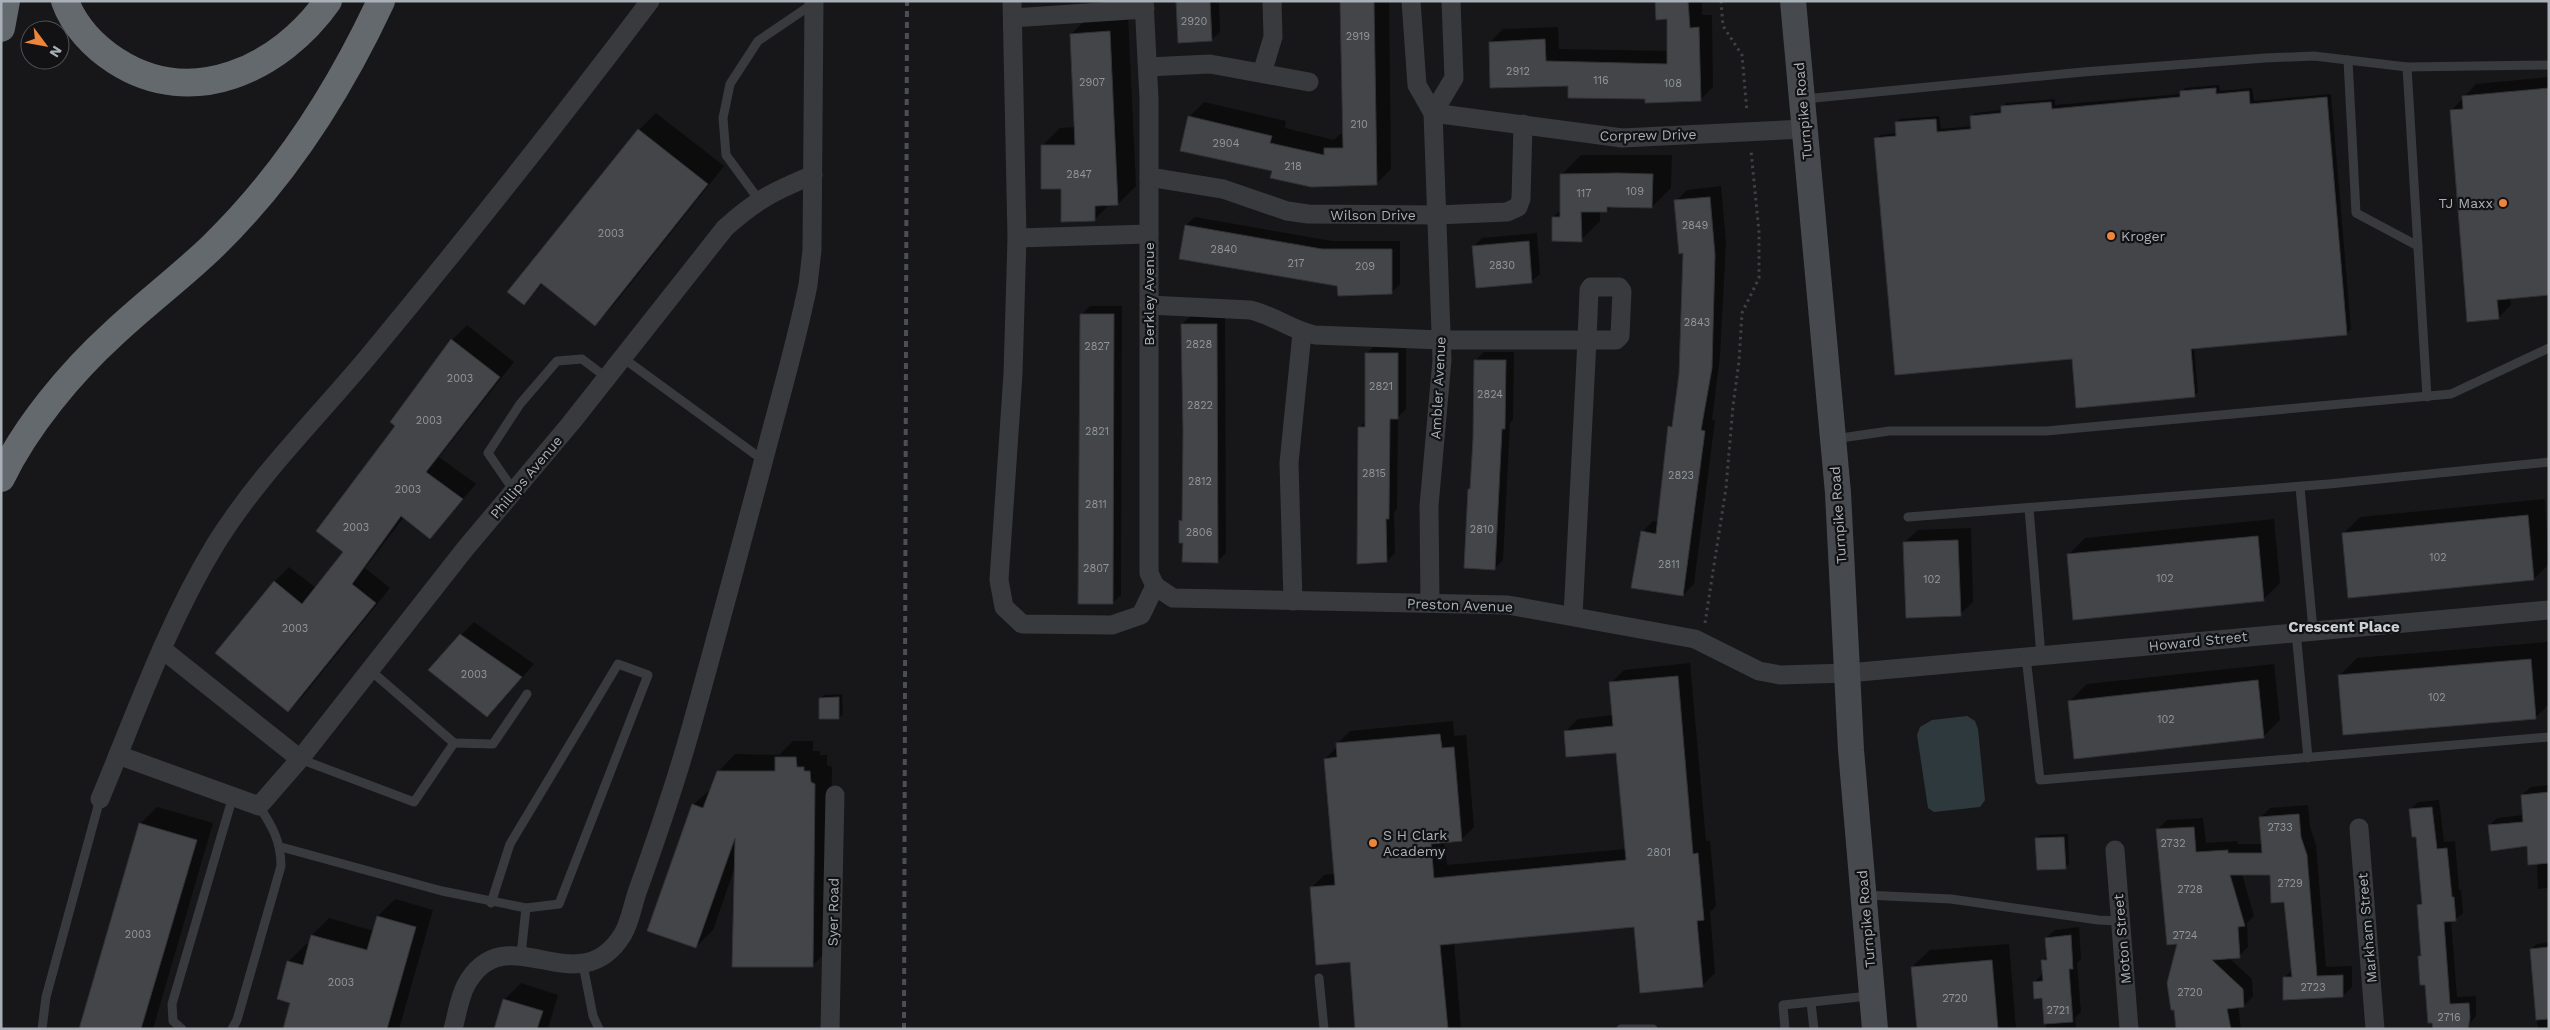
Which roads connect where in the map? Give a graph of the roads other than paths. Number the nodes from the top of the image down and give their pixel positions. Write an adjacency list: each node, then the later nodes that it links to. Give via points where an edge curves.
1 (6, 1): 13 (highway)
2 (65, 1): 3 (highway, via 82,31 104,54 151,78 196,82 247,70 273,57 296,39)
3 (328, 1)
4 (381, 1): 41 (highway, via 323,108 299,146 259,197 214,245 114,333 70,378 37,420)
5 (650, 1): 52 (street, via 548,136 366,360 251,494 212,550)
6 (1272, 1): 18 (street, via 1274,37)
7 (1411, 1): 21 (street, Ambler Avenue, via 1417,85)
8 (1451, 1): 21 (street, via 1454,78)
9 (1793, 1): 20 (main road, Turnpike Road)
10 (814, 2): 24 (street); 26 (lane, via 758,40 730,84 723,118 726,155)
11 (1145, 5): 12 (street); 16 (street, Berkley Avenue)
12 (1013, 10): 29 (street)
13 (1, 28)
14 (2348, 60): 17 (lane); 20 (lane, via 2314,56 2265,58); 30 (lane, via 2356,213)
15 (2549, 65): 17 (lane)
16 (1148, 67): 18 (street, via 1210,64); 25 (street, Berkley Avenue)
17 (2407, 67): 30 (lane)
18 (1262, 73): 19 (street)
19 (1309, 82)
20 (1802, 99): 23 (main road, Turnpike Road)
21 (1433, 113): 22 (street, Corprew Drive); 27 (street, Ambler Avenue)
22 (1523, 124): 23 (street, Corprew Drive, via 1622,138); 27 (street, Wilson Drive, via 1521,199 1518,207 1507,212)
23 (1804, 129): 38 (main road, Turnpike Road)
24 (813, 175): 26 (street, Phillips Avenue); 39 (street, via 808,286)
25 (1149, 177): 27 (street, Wilson Drive, via 1224,189 1308,214); 28 (street, Berkley Avenue)
26 (759, 200): 35 (street, Phillips Avenue, via 725,228)
27 (1436, 215): 33 (street, Ambler Avenue)
28 (1149, 234): 29 (street); 31 (street, Berkley Avenue)
29 (1017, 238): 46 (street, via 1013,374 999,580 1004,606 1022,624 1112,625 1141,615)
30 (2418, 246): 37 (lane)
31 (1150, 305): 32 (street, via 1250,310 1265,313); 46 (street, Berkley Avenue, via 1149,573)
32 (1302, 333): 33 (street); 47 (street, via 1289,463)
33 (1442, 340): 48 (street, Ambler Avenue, via 1429,506); 50 (street, via 1587,340)
34 (2549, 348): 37 (lane, via 2451,394)
35 (623, 358): 36 (street, Phillips Avenue); 39 (lane)
36 (607, 378): 43 (street, Phillips Avenue); 43 (lane, via 582,359 557,361 520,404 488,454)
37 (2427, 397): 38 (lane, via 2046,431 1889,431)
38 (1833, 439): 55 (main road, Turnpike Road)
39 (764, 460): 74 (street, via 674,788 624,932 599,958)
40 (2549, 462): 42 (lane)
41 (1, 478)
42 (2300, 486): 44 (lane); 51 (lane)
43 (514, 491): 54 (street, Phillips Avenue)
44 (2029, 508): 45 (lane); 53 (lane)
45 (1908, 518)
46 (1155, 586): 47 (street, Preston Avenue, via 1173,598)
47 (1293, 601): 48 (street, Preston Avenue)
48 (1430, 603): 50 (street, Preston Avenue, via 1508,604)
49 (2549, 610): 51 (street, Howard Street)
50 (1573, 616): 55 (street, Preston Avenue, via 1695,639 1759,671 1780,675)
51 (2304, 631): 53 (street, Howard Street); 60 (lane)
52 (162, 649): 59 (street); 61 (street)
53 (2033, 657): 55 (street, Howard Street); 60 (lane, via 2040,780)
54 (370, 670): 58 (lane); 61 (street, Phillips Avenue)
55 (1848, 673): 69 (main road, Turnpike Road, via 1851,750)
56 (527, 694): 58 (lane, via 493,744)
57 (2549, 737): 60 (lane)
58 (454, 743): 61 (lane, via 414,802)
59 (118, 755): 63 (street); 64 (street)
60 (2308, 758)
61 (300, 759): 65 (street, Phillips Avenue)
62 (835, 795): 83 (street, Syer Road)
63 (233, 796): 65 (street); 79 (lane, via 172,1004 173,1021)
64 (100, 799): 78 (lane, via 46,997)
65 (260, 806): 67 (lane)
66 (2359, 828): 91 (street, Markham Street)
67 (281, 847): 70 (lane); 80 (lane, via 281,866)
68 (2115, 850): 72 (street, Moton Street)
69 (1864, 895): 72 (lane, via 1951,899); 76 (main road, Turnpike Road)
70 (491, 902): 71 (lane); 71 (lane, via 510,844 618,664 648,675 559,904)
71 (526, 908): 73 (lane)
72 (2120, 921): 90 (street, Moton Street)
73 (521, 955): 74 (street, via 571,966); 81 (street, via 507,955 477,971 466,985)
74 (583, 964): 82 (lane, via 593,1016)
75 (1319, 978): 84 (lane)
76 (1872, 995): 77 (lane); 89 (main road, Turnpike Road)
77 (1811, 1003): 87 (lane, via 1783,1005); 88 (lane)
78 (42, 1029)
79 (182, 1029)
80 (232, 1029)
81 (453, 1029)
82 (599, 1029)
83 (830, 1029)
84 (1324, 1029)
85 (1621, 1029): 86 (lane)
86 (1653, 1029)
87 (1785, 1029)
88 (1814, 1029)
89 (1875, 1029)
90 (2129, 1029)
91 (2375, 1029)

